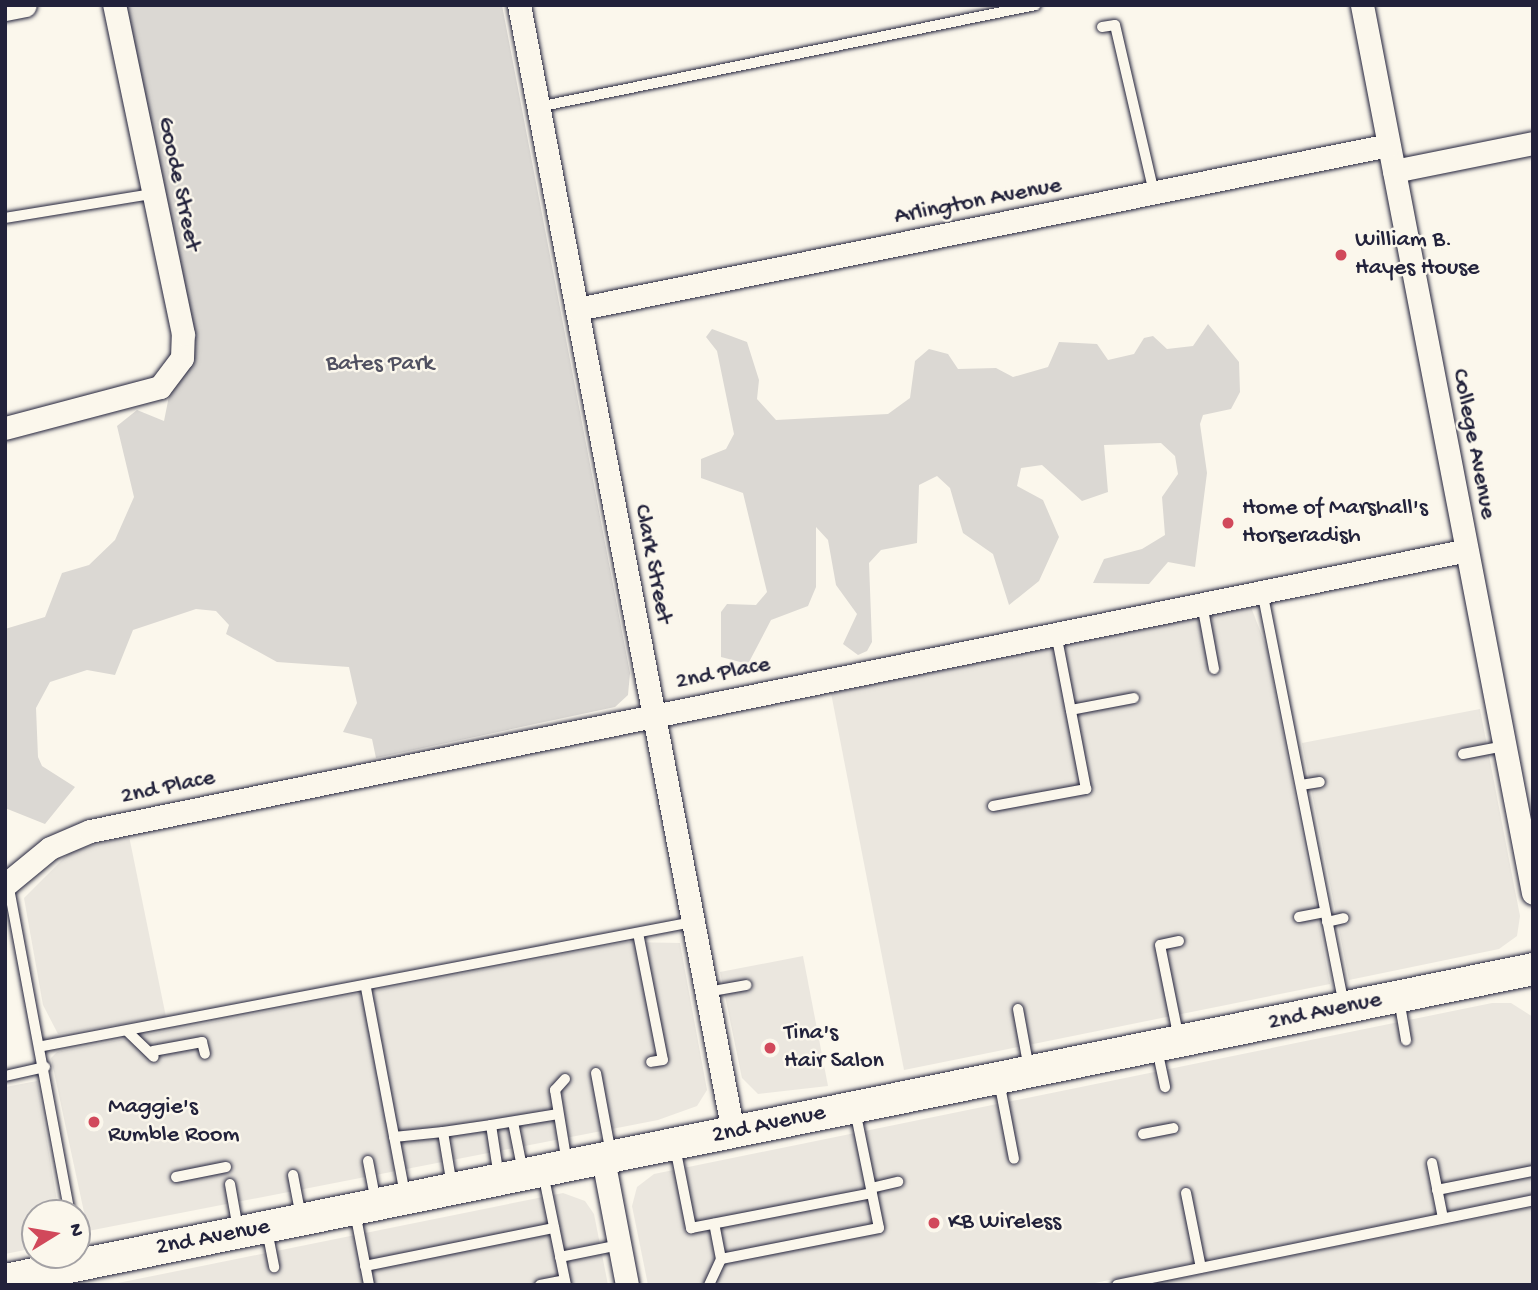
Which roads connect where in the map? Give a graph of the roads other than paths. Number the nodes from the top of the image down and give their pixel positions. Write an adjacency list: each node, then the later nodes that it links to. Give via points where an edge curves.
1 (25, 5): 6 (street)
2 (114, 5): 13 (street, Goode Street)
3 (519, 5): 8 (street, Clark Street)
4 (1036, 5): 8 (lane)
5 (1367, 6): 10 (street, College Avenue)
6 (5, 9)
7 (1102, 27): 12 (lane, via 1115,25)
8 (538, 107): 15 (street, Clark Street)
9 (1533, 143): 11 (street)
10 (1389, 145): 11 (street, College Avenue); 12 (street, Arlington Avenue)
11 (1394, 171): 17 (street, College Avenue)
12 (1154, 193): 15 (street, Arlington Avenue)
13 (152, 194): 14 (lane); 16 (street, Goode Street, via 183,334 176,374 132,397)
14 (5, 218)
15 (577, 309): 24 (street, Clark Street)
16 (5, 428)
17 (1467, 550): 18 (street, 2nd Place); 25 (street, College Avenue)
18 (1262, 592): 19 (street, 2nd Place); 28 (lane)
19 (1202, 604): 20 (street, 2nd Place); 21 (lane)
20 (1056, 633): 23 (lane); 24 (street, 2nd Place)
21 (1214, 669)
22 (1134, 698): 23 (lane)
23 (1071, 710): 29 (lane, via 1086,789)
24 (654, 715): 30 (street, 2nd Place, via 90,831 50,848); 35 (street, Clark Street)
25 (1504, 746): 26 (lane); 31 (street, College Avenue)
26 (1463, 754)
27 (1320, 782): 28 (lane)
28 (1300, 785): 33 (lane)
29 (993, 806)
30 (7, 884): 48 (lane)
31 (1532, 884)
32 (1299, 917): 33 (lane)
33 (1326, 917): 34 (lane); 43 (lane)
34 (1344, 918)
35 (693, 922): 36 (lane); 41 (street, Clark Street)
36 (638, 933): 40 (lane); 50 (lane, via 663,1060)
37 (1179, 941): 47 (lane, via 1160,945)
38 (1533, 969): 42 (main road, 2nd Avenue)
39 (746, 985): 41 (lane)
40 (366, 988): 45 (lane); 66 (lane)
41 (707, 992): 64 (street, Clark Street)
42 (1398, 997): 43 (main road, 2nd Avenue); 46 (lane)
43 (1344, 1007): 47 (main road, 2nd Avenue)
44 (1017, 1009): 52 (lane)
45 (127, 1031): 48 (lane); 49 (lane, via 153,1054 202,1042)
46 (1406, 1040)
47 (1168, 1044): 52 (main road, 2nd Avenue); 57 (lane)
48 (43, 1046): 51 (lane)
49 (205, 1054)
50 (652, 1062)
51 (45, 1067): 54 (lane); 83 (lane)
52 (1029, 1072): 55 (main road, 2nd Avenue)
53 (596, 1073): 68 (lane)
54 (5, 1076)
55 (999, 1078): 58 (main road, 2nd Avenue); 69 (lane)
56 (565, 1079): 59 (lane, via 555,1090)
57 (1165, 1087)
58 (855, 1107): 64 (main road, 2nd Avenue); 80 (lane)
59 (558, 1114): 60 (lane); 74 (lane)
60 (513, 1122): 61 (lane); 74 (lane)
61 (491, 1125): 63 (lane); 74 (lane)
62 (1173, 1128): 65 (lane)
63 (443, 1132): 66 (lane); 79 (lane)
64 (733, 1132): 67 (main road, 2nd Avenue)
65 (1143, 1134)
66 (394, 1137): 85 (lane)
67 (674, 1144): 68 (main road, 2nd Avenue); 88 (lane, via 691,1228)
68 (607, 1158): 74 (main road, 2nd Avenue); 91 (street)
69 (1014, 1159)
70 (368, 1161): 85 (lane)
71 (1432, 1163): 81 (lane)
72 (226, 1167): 76 (lane)
73 (1533, 1171): 81 (lane)
74 (533, 1173): 79 (main road, 2nd Avenue); 89 (lane)
75 (293, 1175): 87 (lane)
76 (176, 1177)
77 (898, 1182): 80 (lane)
78 (230, 1184): 90 (lane)
79 (453, 1189): 85 (main road, 2nd Avenue)
80 (871, 1190): 88 (lane); 93 (lane, via 879,1228)
81 (1437, 1190): 86 (lane)
82 (1186, 1194): 97 (lane)
83 (68, 1199)
84 (1533, 1200): 86 (lane)
85 (379, 1204): 87 (main road, 2nd Avenue); 95 (lane)
86 (1443, 1218): 97 (lane)
87 (302, 1220): 90 (main road, 2nd Avenue)
88 (714, 1224): 93 (lane)
89 (554, 1228): 92 (lane); 95 (lane)
90 (252, 1230): 94 (main road, 2nd Avenue); 96 (lane)
91 (619, 1245): 92 (lane); 104 (street)
92 (560, 1257): 101 (lane)
93 (721, 1259): 105 (lane)
94 (91, 1265)
95 (365, 1266): 102 (lane)
96 (274, 1267)
97 (1201, 1268): 99 (lane)
98 (75, 1269): 100 (main road, 2nd Avenue)
99 (1184, 1271): 106 (lane); 107 (lane)
100 (5, 1280)
101 (565, 1282): 103 (lane)
102 (369, 1285)
103 (540, 1285)
104 (627, 1285)
105 (709, 1285)
106 (1117, 1285)
107 (1187, 1285)

